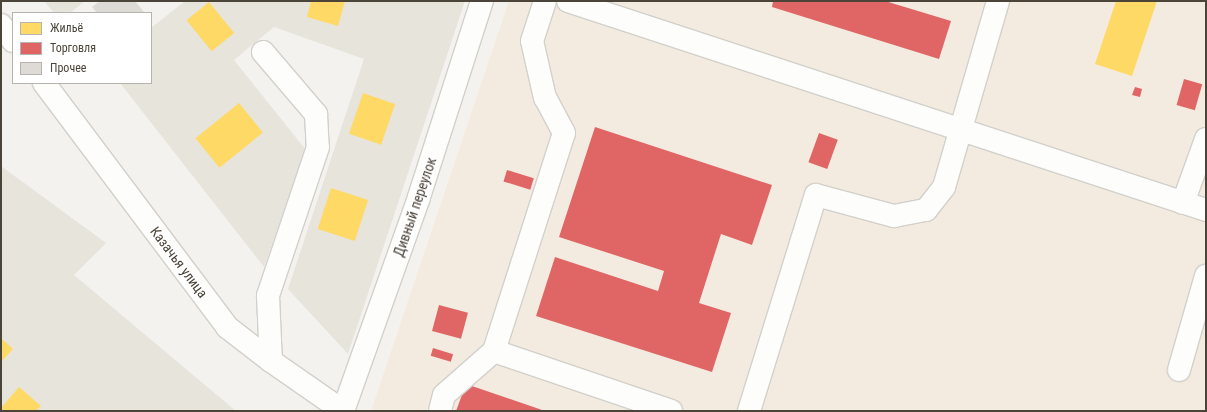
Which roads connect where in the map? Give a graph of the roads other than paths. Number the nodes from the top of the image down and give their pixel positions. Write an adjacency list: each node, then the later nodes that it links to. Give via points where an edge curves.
1 (482, 1): 17 (street, Дивный переулок, via 419,197)
2 (546, 1): 14 (street, via 532,41 545,98 564,133)
3 (568, 1): 9 (street)
4 (998, 1): 9 (street)
5 (1, 25): 6 (street)
6 (12, 40)
7 (264, 52): 15 (street, via 316,114 318,147 268,296)
8 (45, 84): 15 (street, Казачья улица, via 227,327)
9 (960, 130): 11 (street); 20 (street, via 944,187 926,210 894,216 816,195)
10 (1206, 139): 11 (street)
11 (1183, 203): 12 (street)
12 (1206, 210)
13 (1206, 276): 16 (street)
14 (494, 351): 18 (street, via 444,395); 19 (street)
15 (270, 361): 17 (street, Казачья улица)
16 (1179, 370)
17 (343, 411)
18 (440, 411)
19 (670, 411)
20 (749, 411)

